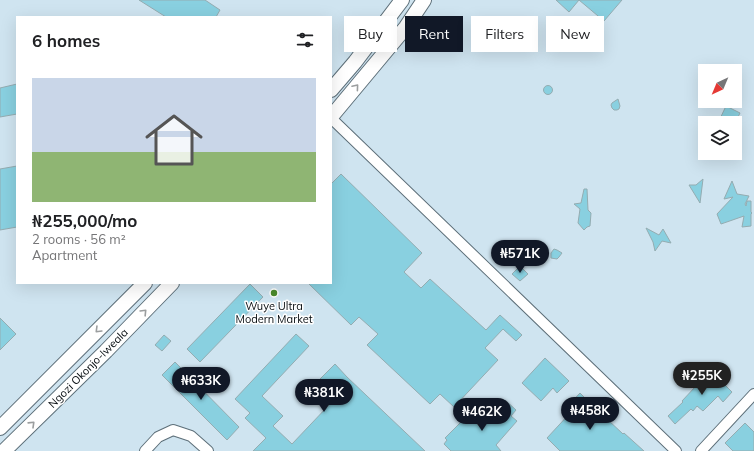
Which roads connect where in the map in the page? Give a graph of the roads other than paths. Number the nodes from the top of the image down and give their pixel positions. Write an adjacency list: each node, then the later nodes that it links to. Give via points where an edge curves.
1 (402, 0): 3 (street)
2 (424, 0): 4 (street, one-way to 2, via 406,27)
3 (332, 89)
4 (332, 117)
5 (332, 119): 13 (street)
6 (144, 284): 9 (street, Ngozi Okonjo-Iweala, one-way to 9)
7 (171, 284): 10 (street, Ngozi Okonjo-Iweala, one-way to 7)
8 (754, 394): 14 (street)
9 (0, 428)
10 (4, 451)
11 (145, 451): 12 (street, via 158,437 173,430 191,436)
12 (208, 451)
13 (676, 451)
14 (701, 451)

